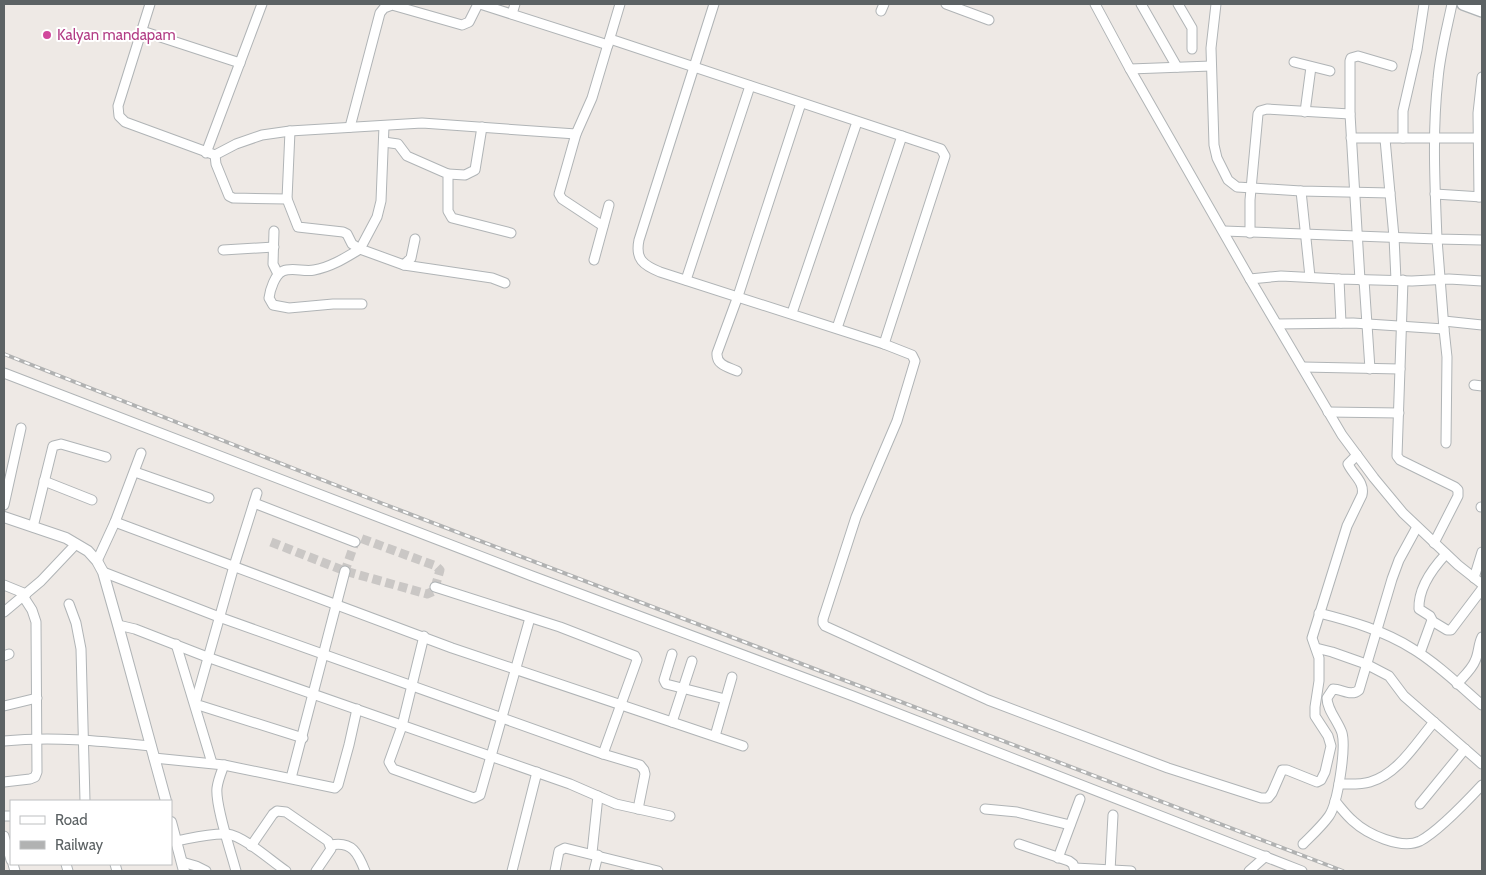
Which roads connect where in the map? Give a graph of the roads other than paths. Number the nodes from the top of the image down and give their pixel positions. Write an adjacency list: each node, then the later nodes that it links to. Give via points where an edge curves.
1 (150, 4): 18 (street)
2 (262, 4): 22 (street)
3 (479, 4): 16 (street); 38 (street, via 469,22 462,25 392,5 384,8)
4 (515, 4): 16 (street)
5 (620, 4): 19 (street)
6 (714, 4): 23 (street)
7 (946, 4): 17 (street)
8 (1095, 4): 28 (street)
9 (1141, 4): 26 (street)
10 (1178, 4): 20 (street, via 1192,28)
11 (1216, 4): 24 (street)
12 (1424, 4): 43 (street, via 1416,58 1403,111)
13 (1452, 4): 46 (street, via 1438,76)
14 (1463, 4): 15 (main road)
15 (1482, 11)
16 (512, 14): 19 (street)
17 (989, 20)
18 (142, 31): 22 (street); 48 (street, via 118,106 119,116 125,122)
19 (609, 42): 23 (street); 40 (street, via 592,98)
20 (1192, 49)
21 (1294, 62): 27 (street)
22 (240, 63): 48 (street)
23 (694, 66): 31 (street); 77 (street, via 638,248 642,262 648,267)
24 (1211, 66): 26 (street); 50 (street, via 1217,158 1232,184)
25 (1392, 66): 34 (street, via 1358,56 1352,58)
26 (1177, 67): 28 (street)
27 (1311, 67): 29 (street); 33 (street)
28 (1130, 69): 60 (street)
29 (1330, 71)
30 (1482, 77): 44 (street, via 1478,113)
31 (750, 86): 32 (street); 77 (street)
32 (801, 103): 35 (street); 84 (street)
33 (1304, 112): 34 (street); 50 (street, via 1260,111)
34 (1350, 114): 42 (street)
35 (857, 122): 41 (street); 86 (street)
36 (384, 126): 37 (street, via 422,123); 38 (street); 47 (street)
37 (482, 126): 40 (street); 49 (street, via 475,170 465,175)
38 (350, 128): 39 (street)
39 (290, 131): 48 (street, via 262,136); 56 (street)
40 (576, 134): 58 (street, via 559,194)
41 (902, 136): 93 (street); 94 (street, via 941,148 945,156)
42 (1351, 138): 45 (street); 52 (street)
43 (1403, 138): 45 (street); 46 (street)
44 (1481, 138): 46 (street); 55 (street)
45 (1384, 139): 53 (street)
46 (1434, 139): 54 (street)
47 (384, 142): 49 (street, via 398,144 406,156); 71 (street, via 381,201 377,217)
48 (211, 154): 56 (street, via 229,196)
49 (448, 174): 61 (street, via 448,211 452,218)
50 (1251, 188): 51 (street); 62 (street)
51 (1302, 191): 52 (street); 63 (street)
52 (1355, 193): 53 (street); 64 (street)
53 (1390, 193): 65 (street)
54 (1436, 194): 55 (street); 67 (street)
55 (1481, 197)
56 (287, 199): 71 (street, via 298,227 343,232)
57 (609, 206): 58 (street)
58 (603, 226): 72 (street)
59 (274, 231): 69 (street)
60 (1224, 231): 62 (street); 76 (street)
61 (511, 233)
62 (1250, 233): 63 (street)
63 (1304, 234): 64 (street); 75 (street)
64 (1358, 236): 65 (street); 79 (street)
65 (1394, 237): 67 (street); 80 (street)
66 (415, 239): 73 (street, via 411,258)
67 (1437, 239): 68 (street); 81 (street)
68 (1482, 240)
69 (274, 247): 70 (street); 74 (street)
70 (223, 250)
71 (360, 250): 73 (street); 74 (street, via 323,268 288,270)
72 (594, 260)
73 (404, 265): 83 (street, via 492,278)
74 (278, 274): 85 (street, via 269,298 279,307)
75 (1310, 277): 76 (street); 78 (street)
76 (1250, 279): 88 (street)
77 (686, 280): 84 (street)
78 (1339, 280): 79 (street); 87 (street)
79 (1362, 280): 80 (street); 89 (street)
80 (1399, 280): 81 (street); 92 (street)
81 (1442, 280): 82 (street); 90 (street)
82 (1482, 281)
83 (505, 283)
84 (738, 296): 86 (street); 98 (street, via 716,357 720,364)
85 (362, 304)
86 (792, 314): 93 (street)
87 (1341, 323): 88 (street); 89 (street)
88 (1277, 324): 95 (street)
89 (1367, 324): 92 (street); 96 (street)
90 (1444, 325): 91 (street); 92 (street); 103 (street)
91 (1482, 325)
92 (1402, 327): 97 (street)
93 (837, 328): 94 (street)
94 (884, 344): 145 (street, via 912,354 915,361 897,421 862,502 823,619 829,628 988,700 1168,768 1264,798 1272,793 1282,770 1317,782 1325,772 1331,746 1314,711 1320,671)
95 (1302, 368): 96 (street); 100 (street)
96 (1370, 369): 97 (street)
97 (1400, 369): 101 (street)
98 (737, 371)
99 (4, 373): 208 (street)
100 (1328, 412): 101 (street); 105 (street)
101 (1399, 413): 119 (street, via 1397,452 1400,460 1458,490)
102 (22, 428): 113 (street)
103 (1446, 442)
104 (140, 453): 107 (street)
105 (1357, 455): 117 (street); 136 (street, via 1348,464 1360,482 1362,495 1347,526)
106 (106, 457): 108 (street, via 56,444 51,449)
107 (135, 472): 110 (street); 115 (street)
108 (44, 481): 111 (street); 116 (street)
109 (257, 493): 112 (street)
110 (209, 498)
111 (92, 500)
112 (254, 503): 118 (street); 124 (street)
113 (4, 505)
114 (4, 517): 116 (street)
115 (115, 522): 123 (street); 124 (street)
116 (33, 526): 120 (street)
117 (1417, 527): 119 (street); 141 (street, via 1396,566)
118 (355, 542)
119 (1434, 543): 122 (street)
120 (76, 544): 123 (street); 132 (street)
121 (1482, 552): 127 (street)
122 (1446, 554): 127 (street); 139 (street, via 1429,574 1418,606)
123 (97, 561): 126 (street)
124 (234, 566): 134 (street); 137 (street)
125 (345, 571): 134 (street)
126 (102, 572): 137 (street); 140 (street)
127 (1474, 578): 128 (street)
128 (1482, 584)
129 (4, 585): 132 (street)
130 (435, 587): 138 (street)
131 (1482, 589): 139 (street, via 1451,630)
132 (25, 595): 135 (street); 158 (street, via 36,622)
133 (69, 604): 172 (street, via 81,649)
134 (337, 605): 142 (street); 146 (street)
135 (4, 612)
136 (1319, 613): 141 (street); 145 (street, via 1312,638)
137 (219, 617): 146 (street); 149 (street)
138 (530, 618): 152 (street); 162 (street, via 636,656)
139 (1432, 621): 147 (street)
140 (118, 625): 144 (street); 174 (street)
141 (1376, 631): 147 (street); 151 (street)
142 (424, 636): 152 (street); 155 (street)
143 (1482, 637): 154 (street, via 1474,664)
144 (176, 644): 149 (street); 160 (street)
145 (1316, 648): 151 (street)
146 (323, 653): 155 (street); 157 (street)
147 (1420, 653): 154 (street)
148 (672, 654): 156 (street, via 664,682)
149 (207, 657): 157 (street); 160 (street)
150 (692, 661): 156 (street)
151 (1366, 664): 167 (street, via 1389,676 1404,696); 186 (street, via 1357,692 1333,689 1327,698 1343,740)
152 (515, 670): 162 (street); 165 (street)
153 (732, 677): 159 (street)
154 (1457, 684): 161 (street)
155 (412, 686): 165 (street); 168 (street)
156 (683, 688): 159 (street); 166 (street)
157 (313, 693): 164 (street); 171 (street)
158 (37, 698): 163 (street); 170 (street)
159 (725, 699): 169 (street)
160 (195, 704): 171 (street); 180 (street)
161 (1482, 704)
162 (621, 705): 166 (street); 177 (street)
163 (4, 706)
164 (357, 708): 168 (street); 184 (street, via 338,785 335,788)
165 (501, 716): 177 (street); 178 (street)
166 (672, 722): 169 (street)
167 (1434, 722): 176 (street); 186 (street, via 1394,768 1382,777 1370,782)
168 (402, 726): 178 (street); 178 (street, via 390,766 474,798 480,795)
169 (714, 736): 175 (street)
170 (37, 738): 172 (street); 173 (street); 185 (street, via 35,777)
171 (302, 738): 184 (street)
172 (82, 739): 174 (street); 190 (street)
173 (4, 740)
174 (151, 746): 179 (street)
175 (742, 746)
176 (1465, 749): 181 (street); 193 (street)
177 (603, 754): 194 (street, via 640,765 644,770)
178 (490, 757): 183 (street)
179 (154, 758): 180 (street); 191 (street)
180 (212, 763): 182 (street)
181 (1482, 764)
182 (224, 765): 184 (street); 200 (street, via 216,789)
183 (537, 772): 188 (street); 219 (street)
184 (291, 778)
185 (4, 782)
186 (1339, 784): 192 (street)
187 (1482, 786): 192 (street, via 1428,835 1410,844 1391,842 1362,828)
188 (598, 796): 194 (street); 207 (street)
189 (1080, 799): 199 (street)
190 (85, 800)
191 (166, 800)
192 (1336, 801): 204 (street, via 1330,814)
193 (1420, 804)
194 (638, 809): 197 (street)
195 (985, 809): 199 (street, via 1018,812)
196 (1113, 815): 223 (street)
197 (670, 816)
198 (172, 826): 202 (street)
199 (1070, 826): 210 (street)
200 (226, 834): 202 (street); 206 (street); 215 (street)
201 (4, 836): 209 (street)
202 (176, 841): 211 (street)
203 (1019, 844): 210 (street)
204 (1303, 844)
205 (331, 845): 206 (street, via 282,810 273,814); 217 (street); 218 (street, via 348,845)
206 (251, 846): 216 (street)
207 (595, 854): 220 (street, via 561,848); 221 (street); 222 (street)
208 (1266, 856): 212 (street); 226 (street)
209 (10, 857)
210 (1058, 858): 213 (street, via 1070,862)
211 (183, 866): 214 (street, via 196,866)
212 (1251, 869): 225 (street)
213 (1075, 870): 223 (street)
214 (206, 871)
215 (236, 871)
216 (286, 871)
217 (316, 871)
218 (365, 871)
219 (512, 871)
220 (555, 871)
221 (594, 871)
222 (658, 871)
223 (1110, 871): 224 (street)
224 (1131, 871)
225 (1264, 871)
226 (1302, 871)

